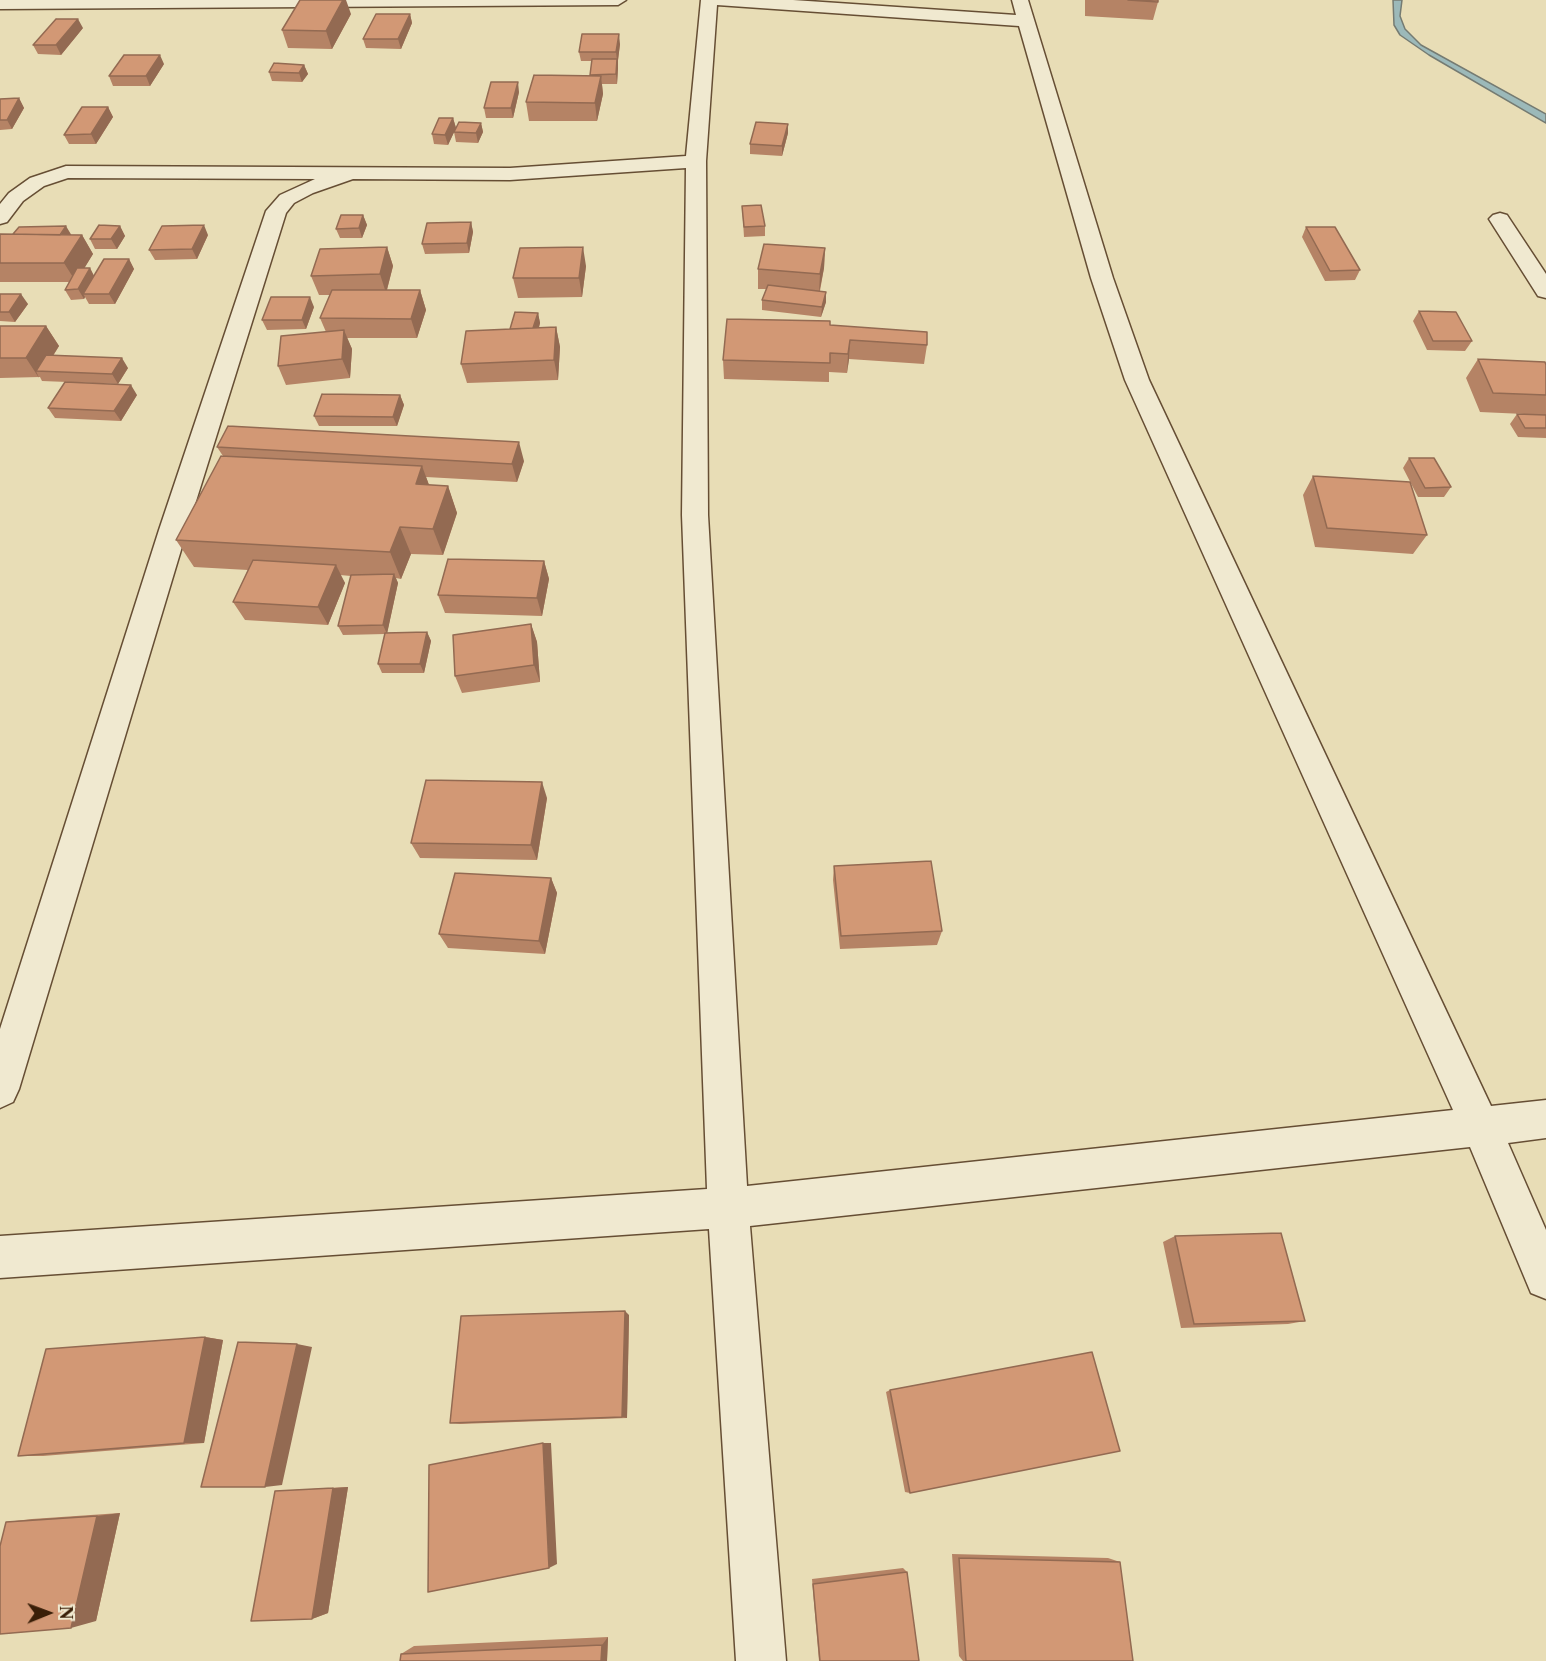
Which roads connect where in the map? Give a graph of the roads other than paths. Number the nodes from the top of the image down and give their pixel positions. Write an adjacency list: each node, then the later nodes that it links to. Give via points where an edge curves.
1 (618, 0): 4 (street)
2 (709, 0): 6 (street)
3 (719, 0): 5 (street)
4 (0, 4)
5 (1023, 10): 13 (street, via 1102,278 1137,380)
6 (696, 161): 7 (street, via 510,174); 14 (street, via 695,515)
7 (349, 174): 8 (street, via 66,172 37,182 16,197); 11 (street, via 306,189 287,199 276,211)
8 (0, 218)
9 (1500, 219): 10 (street)
10 (1546, 291)
11 (0, 1089)
12 (1546, 1119): 13 (street)
13 (1481, 1127): 14 (street); 16 (street)
14 (728, 1208): 15 (street); 17 (street)
15 (0, 1257)
16 (1546, 1278)
17 (761, 1661)

